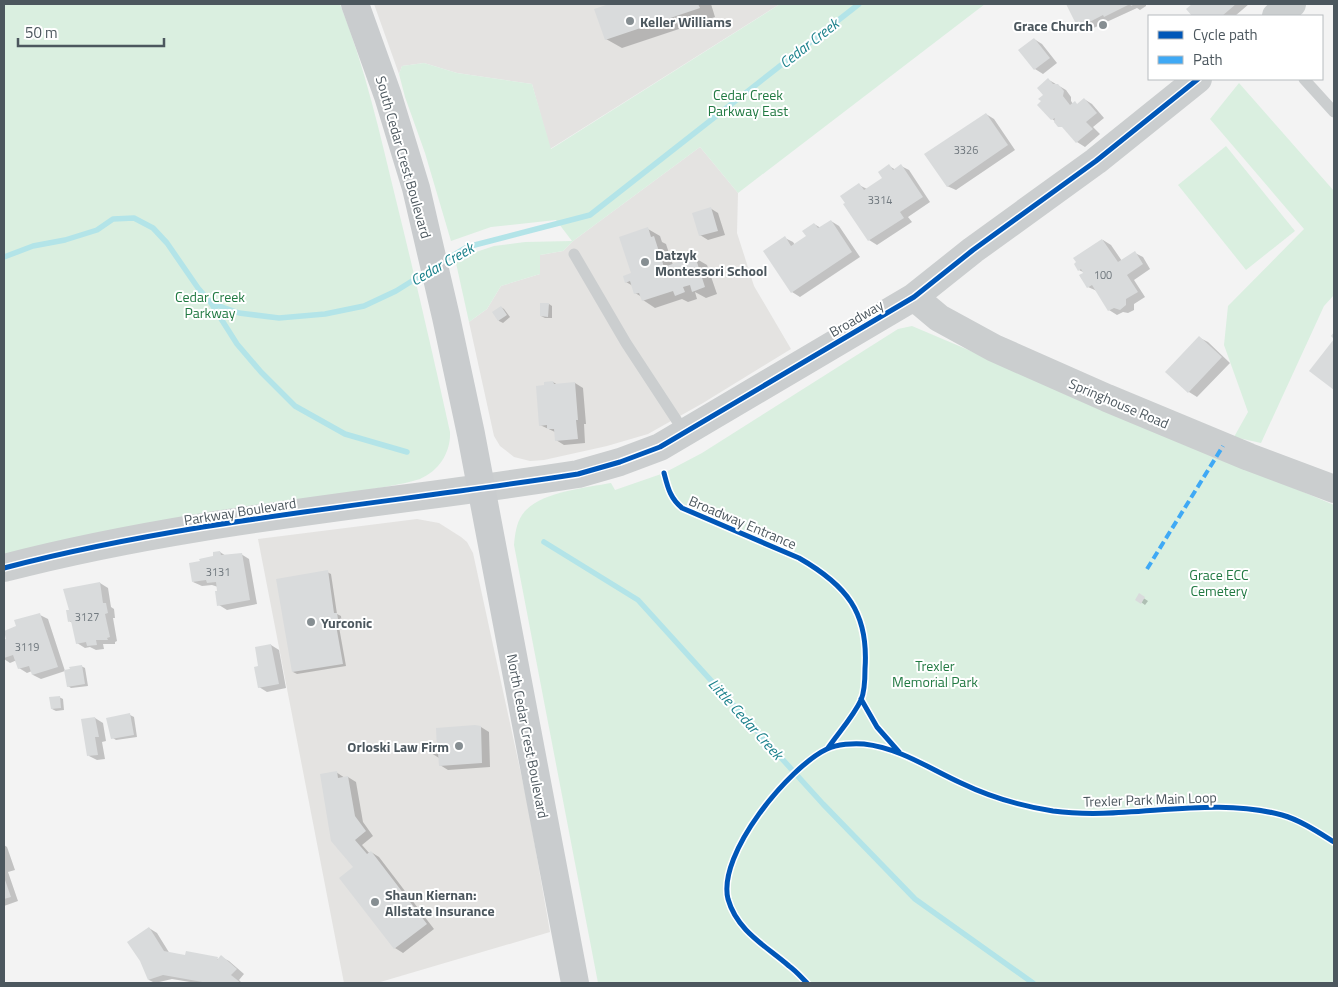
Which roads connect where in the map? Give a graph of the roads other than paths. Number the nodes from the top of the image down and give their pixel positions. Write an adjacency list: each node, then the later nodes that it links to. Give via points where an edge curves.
1 (356, 4): 11 (main road, South Cedar Crest Boulevard, via 388,96 425,224)
2 (1292, 4): 3 (street)
3 (1277, 15)
4 (1197, 80): 8 (street, Broadway, via 1096,161)
5 (1308, 82): 6 (lane)
6 (1334, 112)
7 (574, 254): 9 (lane, via 626,343)
8 (914, 297): 9 (street, Broadway); 10 (street, Springhouse Road, via 939,318 994,348 1249,456)
9 (685, 433): 11 (street, Broadway, via 660,447 578,474)
10 (1333, 484)
11 (481, 489): 12 (street, Parkway Boulevard, via 202,528); 13 (main road, North Cedar Crest Boulevard)
12 (4, 568)
13 (575, 983)

